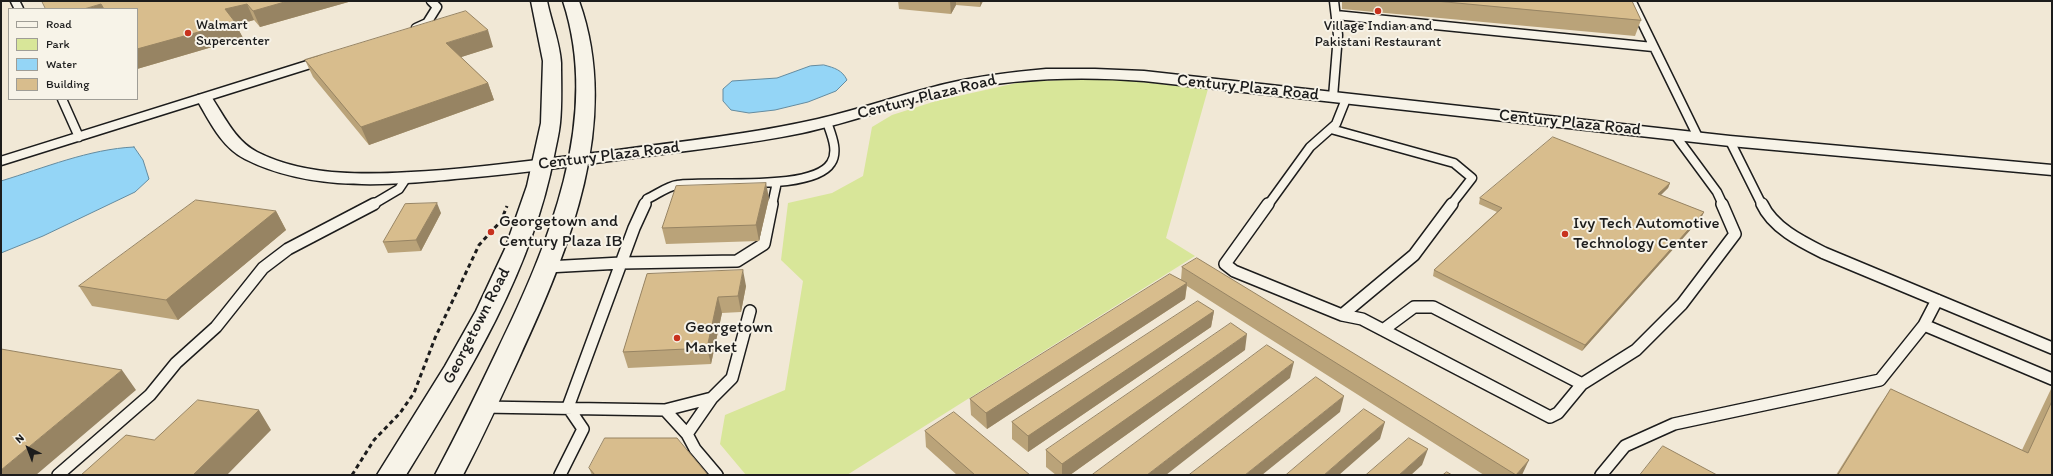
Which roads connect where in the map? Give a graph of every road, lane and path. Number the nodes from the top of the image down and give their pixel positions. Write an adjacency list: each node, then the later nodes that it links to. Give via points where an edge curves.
1 (431, 1): 7 (lane, via 437,7 426,23)
2 (539, 1): 21 (main road, Georgetown Road, via 549,34 553,72 551,118)
3 (571, 1): 19 (main road, via 579,31 586,84)
4 (1334, 1): 6 (lane)
5 (1622, 1): 8 (lane, via 1632,2)
6 (1336, 16): 8 (lane); 11 (lane)
7 (406, 33)
8 (1653, 48): 17 (lane)
9 (329, 58): 10 (lane)
10 (204, 98): 16 (lane); 23 (street, Century Plaza Road, via 231,140 246,152 266,162 312,173)
11 (1340, 98): 13 (street, Century Plaza Road, via 1121,74 1059,73 969,84); 14 (lane, via 1336,124); 15 (street, Century Plaza Road)
12 (62, 100): 16 (lane)
13 (827, 122): 19 (street, Century Plaza Road, via 791,130); 24 (lane, via 834,139 834,157 828,169 813,178)
14 (1331, 129): 30 (lane, via 1310,148 1224,264 1234,271); 30 (lane, via 1454,163 1472,178 1414,255)
15 (1675, 135): 17 (street, Century Plaza Road); 35 (lane, via 1717,192 1735,234 1682,304 1636,350)
16 (79, 137): 20 (lane)
17 (1698, 137): 18 (street, Century Plaza Road)
18 (1730, 141): 22 (street, Century Plaza Road); 28 (lane, via 1764,209 1797,239 1824,253)
19 (579, 160): 21 (street, Century Plaza Road); 27 (main road, via 569,204)
20 (1, 161)
21 (542, 164): 23 (street, Century Plaza Road); 43 (main road, Georgetown Road, via 527,218 484,319 422,427)
22 (2052, 170)
23 (407, 177): 41 (lane, via 399,189 288,249 263,268 216,327 176,363 150,395)
24 (777, 182): 26 (lane, via 676,186 658,192 647,199); 26 (lane, via 764,244 737,261)
25 (510, 202): 42 (path, via 501,221 479,245 435,338 414,393 400,413 374,440)
26 (621, 263): 27 (lane); 38 (lane)
27 (546, 267): 37 (main road)
28 (1937, 300): 31 (lane); 33 (lane)
29 (750, 311): 36 (lane, via 732,378)
30 (1342, 315): 32 (lane, via 1362,319)
31 (1924, 324): 34 (lane); 47 (lane, via 1880,380 1674,424 1625,446)
32 (1383, 330): 35 (lane, via 1414,307 1433,308); 35 (lane, via 1550,417 1558,414)
33 (2052, 348)
34 (2052, 379)
35 (1582, 384)
36 (712, 398): 39 (lane); 40 (lane)
37 (482, 408): 38 (lane); 44 (main road)
38 (568, 408): 39 (lane); 45 (lane, via 583,429)
39 (665, 410): 40 (lane)
40 (688, 434): 46 (lane, via 695,449)
41 (58, 475)
42 (352, 475)
43 (391, 475)
44 (449, 475)
45 (560, 475)
46 (717, 475)
47 (1601, 475)

